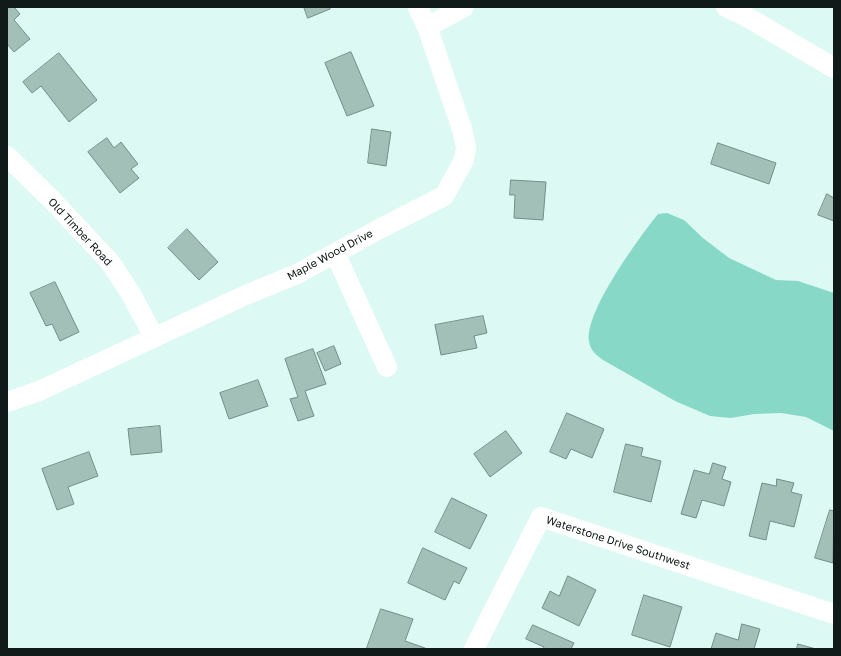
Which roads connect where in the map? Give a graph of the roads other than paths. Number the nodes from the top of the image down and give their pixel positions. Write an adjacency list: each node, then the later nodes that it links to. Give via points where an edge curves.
1 (418, 7): 5 (street, Maple Wood Drive)
2 (464, 7): 5 (street)
3 (726, 7): 4 (street)
4 (757, 14): 6 (street)
5 (428, 29): 8 (street, Maple Wood Drive, via 462,129 466,147 464,160 444,196)
6 (834, 68)
7 (7, 156): 9 (street, Old Timber Road, via 110,262 131,294)
8 (335, 253): 9 (street, Maple Wood Drive, via 297,274); 10 (street)
9 (154, 338): 11 (street, Maple Wood Drive, via 39,391)
10 (387, 367)
11 (7, 402)
12 (834, 614): 13 (street, Waterstone Drive Southwest, via 541,517)
13 (474, 649)

